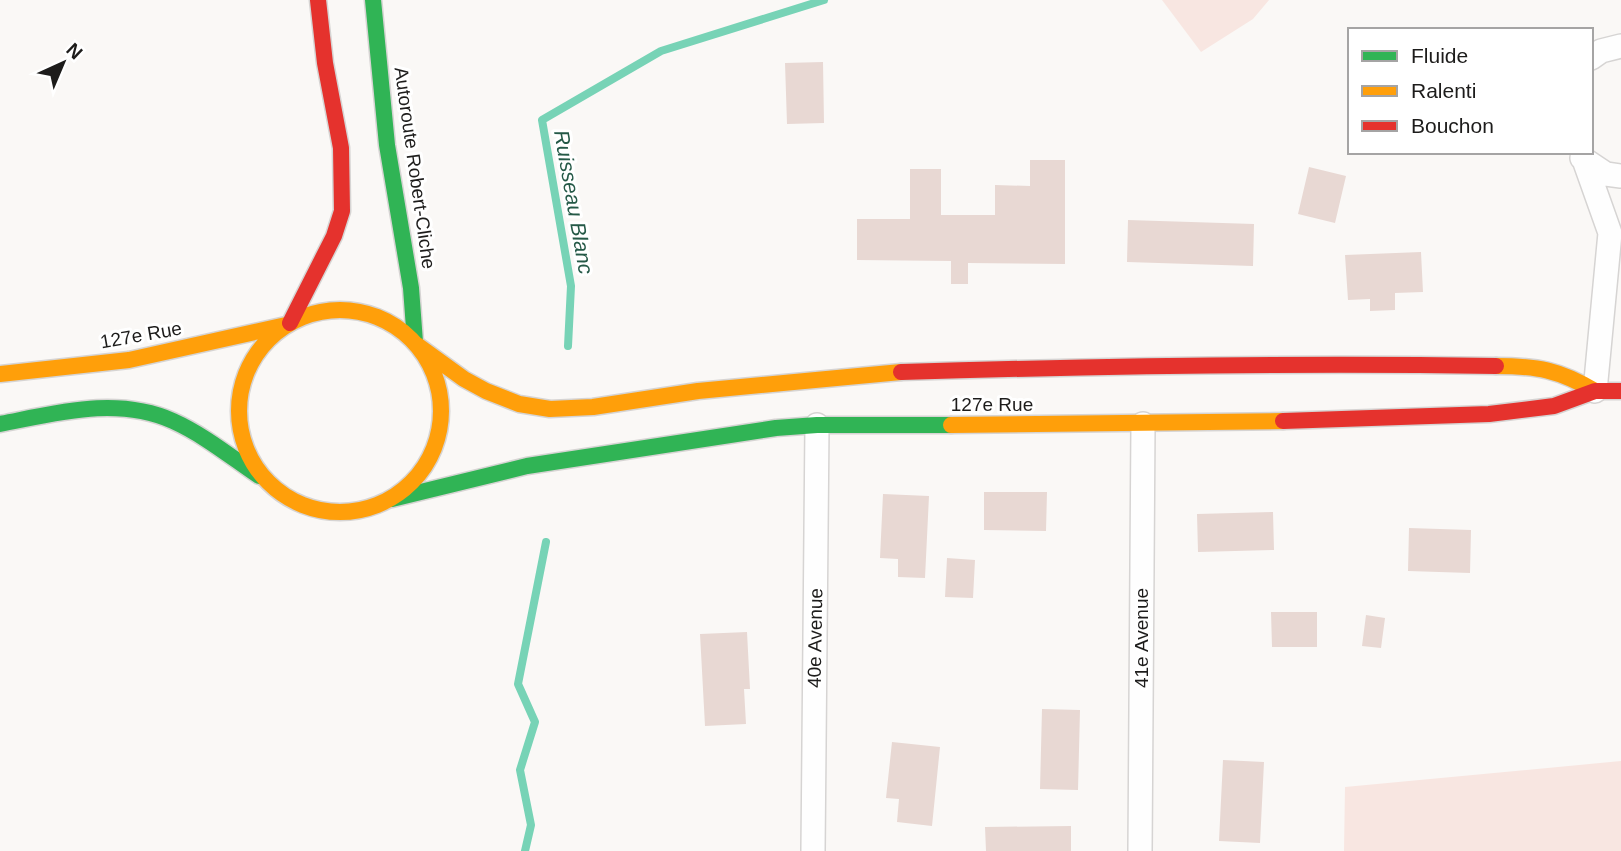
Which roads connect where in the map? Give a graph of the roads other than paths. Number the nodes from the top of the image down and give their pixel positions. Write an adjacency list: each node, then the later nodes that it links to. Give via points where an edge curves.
1 (318, 0): 7 (main road, via 341,148 342,211)
2 (373, 0): 8 (main road, Autoroute Robert-Cliche, via 387,145)
3 (1621, 46): 4 (street)
4 (1593, 57)
5 (1581, 156): 6 (street, via 1606,174); 10 (street, via 1610,233)
6 (1621, 176)
7 (289, 324): 8 (main road, via 311,314 356,311 397,327); 9 (main road, 127e Rue, via 128,360); 15 (main road, via 255,356 240,399 244,443)
8 (416, 343): 10 (main road, 127e Rue, via 486,391 550,410 891,372 1063,367 1525,366 1568,374); 16 (main road, via 433,370 441,398 441,428 432,456 415,481)
9 (0, 374)
10 (1595, 390): 11 (main road, 127e Rue); 13 (main road, 127e Rue, via 1555,406 1489,414)
11 (1621, 391)
12 (0, 424): 15 (main road, via 82,410 145,412 203,439)
13 (1143, 424): 14 (main road, 127e Rue); 18 (street, 41e Avenue)
14 (817, 425): 16 (main road, 127e Rue, via 527,466); 17 (street, 40e Avenue)
15 (268, 482): 16 (main road, via 313,509 339,513)
16 (392, 499)
17 (813, 851)
18 (1140, 851)

